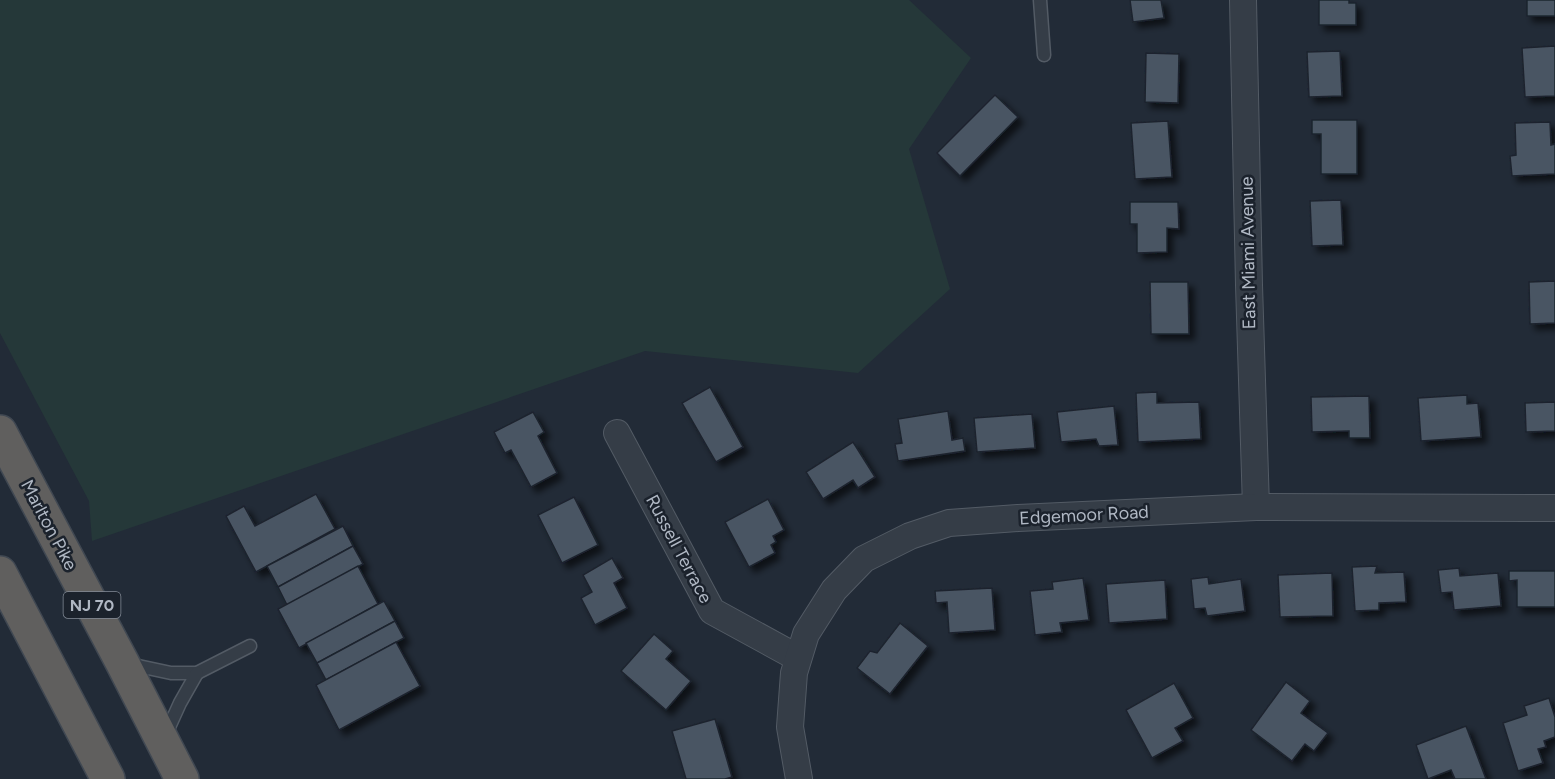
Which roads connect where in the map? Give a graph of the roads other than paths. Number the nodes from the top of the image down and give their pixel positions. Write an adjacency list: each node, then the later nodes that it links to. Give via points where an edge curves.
1 (1040, 0): 3 (lane)
2 (1243, 0): 6 (street, East Miami Avenue)
3 (1044, 55)
4 (0, 432): 11 (highway, Marlton Pike / NJ 70)
5 (617, 433): 10 (street, Russell Terrace, via 712,611)
6 (1256, 507): 7 (street, Edgemoor Road); 10 (street, Edgemoor Road, via 949,523 910,536 864,559 834,590 806,634)
7 (1555, 507)
8 (4, 591): 14 (highway)
9 (250, 646): 12 (lane)
10 (798, 658): 16 (street, Edgemoor Road, via 790,727)
11 (122, 662): 12 (lane, via 171,673); 13 (highway, Marlton Pike / NJ 70)
12 (197, 673): 13 (lane)
13 (162, 742): 15 (highway, Marlton Pike / NJ 70)
14 (108, 779)
15 (182, 779)
16 (799, 779)

